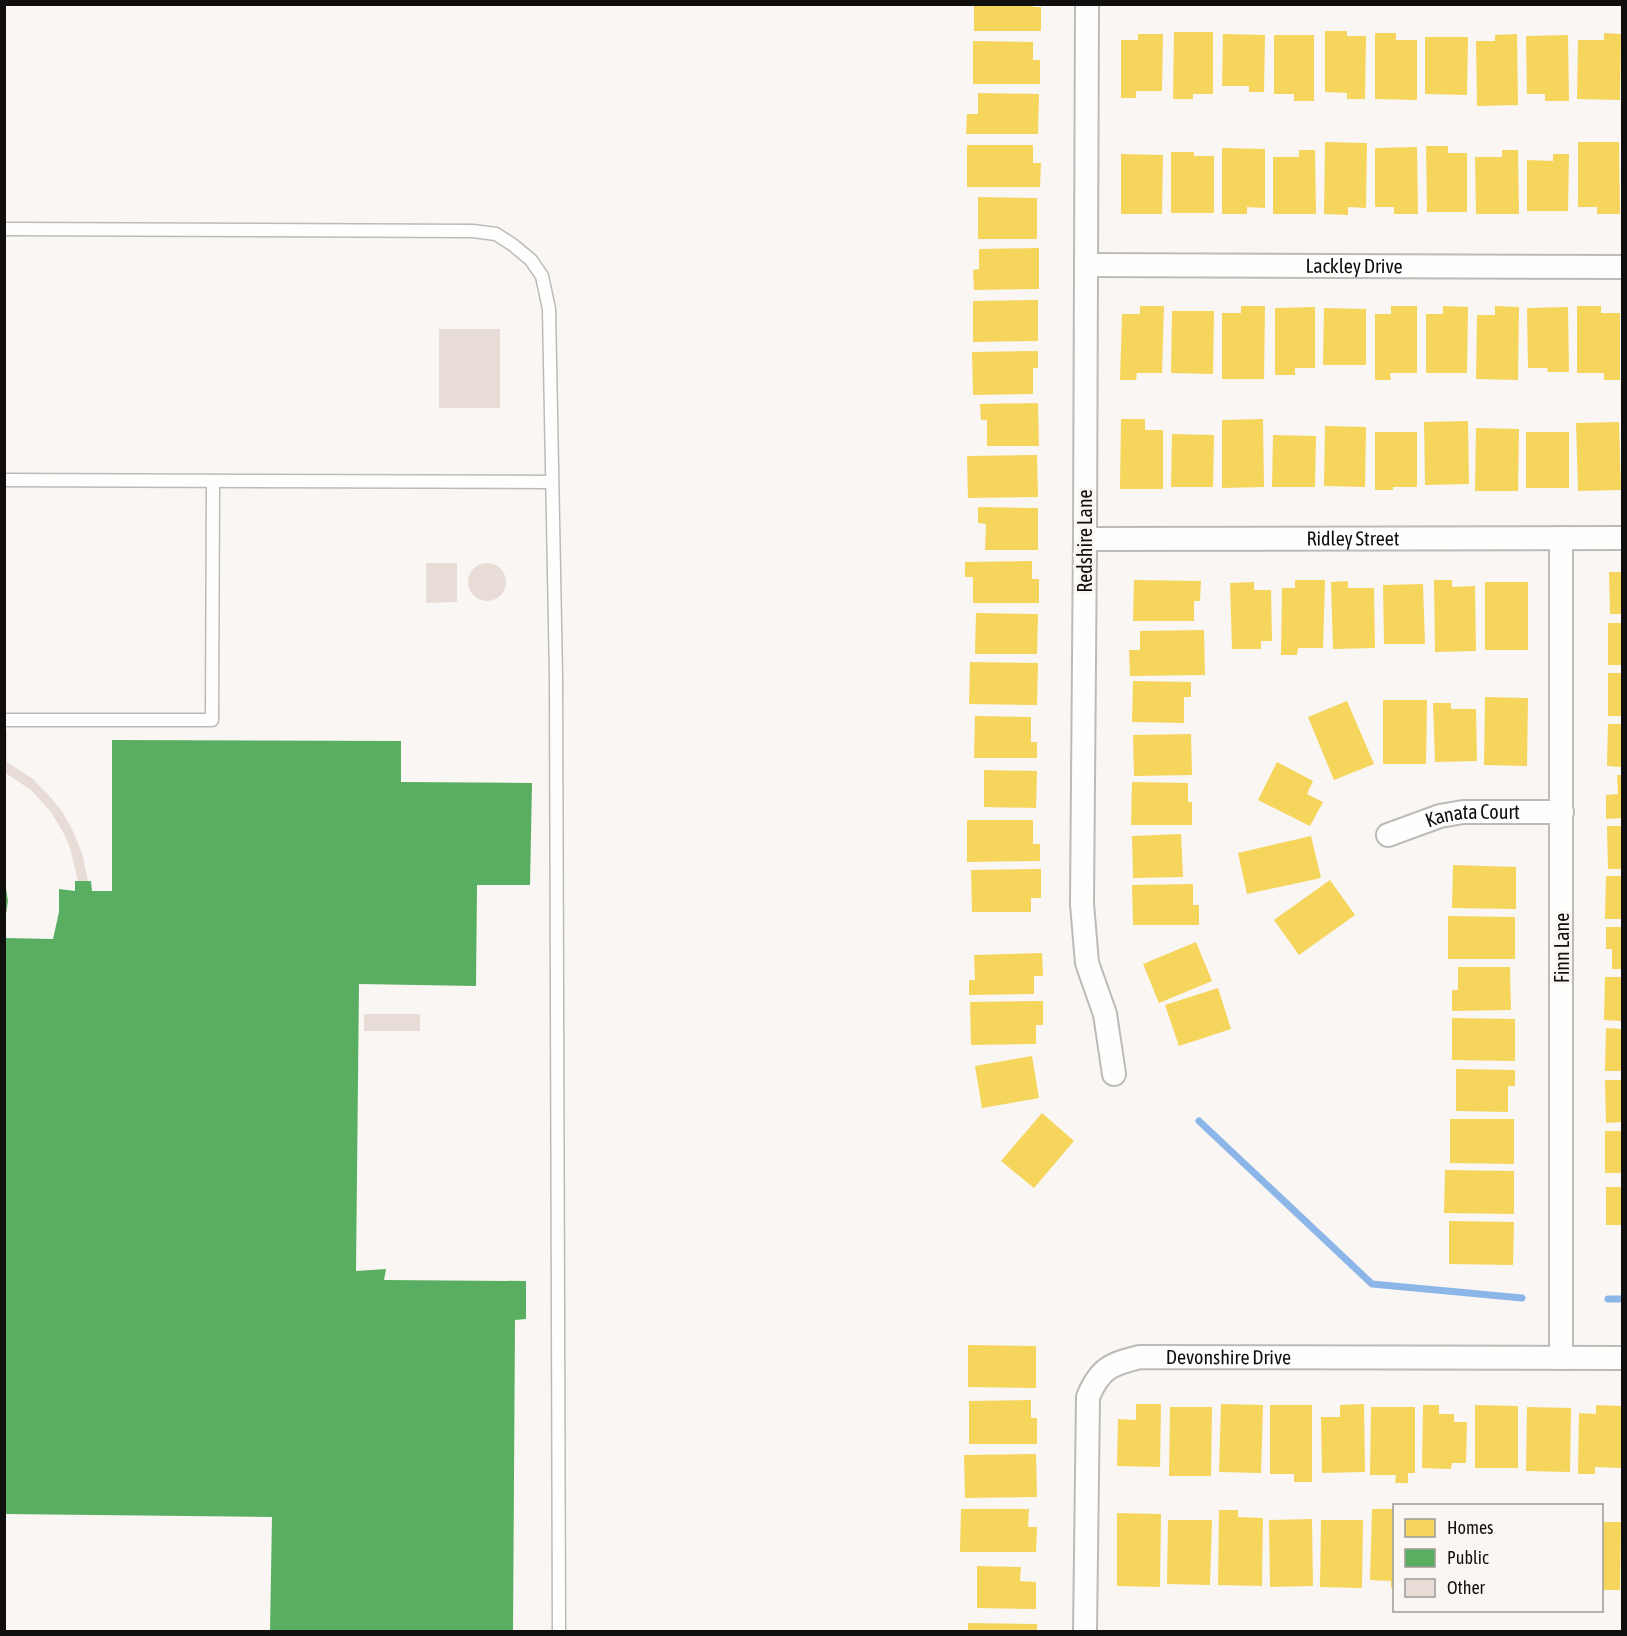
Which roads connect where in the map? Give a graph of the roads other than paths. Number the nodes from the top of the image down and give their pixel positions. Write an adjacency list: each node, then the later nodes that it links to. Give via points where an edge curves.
1 (1087, 4): 3 (street, Redshire Lane)
2 (4, 230): 7 (lane, via 496,234 531,260 546,291)
3 (1086, 265): 4 (street, Lackley Drive); 10 (street, Redshire Lane)
4 (1623, 267)
5 (4, 480): 6 (lane)
6 (213, 481): 7 (lane); 11 (lane, via 212,720)
7 (551, 482): 17 (lane, via 556,678)
8 (1562, 538): 9 (street, Ridley Street); 10 (street, Ridley Street); 12 (street, Finn Lane)
9 (1623, 538)
10 (1085, 539): 14 (street, Redshire Lane, via 1082,904 1087,963 1105,1014)
11 (4, 720)
12 (1562, 812): 13 (street, Kanata Court, via 1463,812); 15 (street, Finn Lane)
13 (1388, 835)
14 (1114, 1074)
15 (1561, 1358): 16 (street, Devonshire Drive); 18 (street, Devonshire Drive, via 1140,1357 1118,1362 1094,1382 1088,1397)
16 (1623, 1358)
17 (558, 1632)
18 (1085, 1632)

